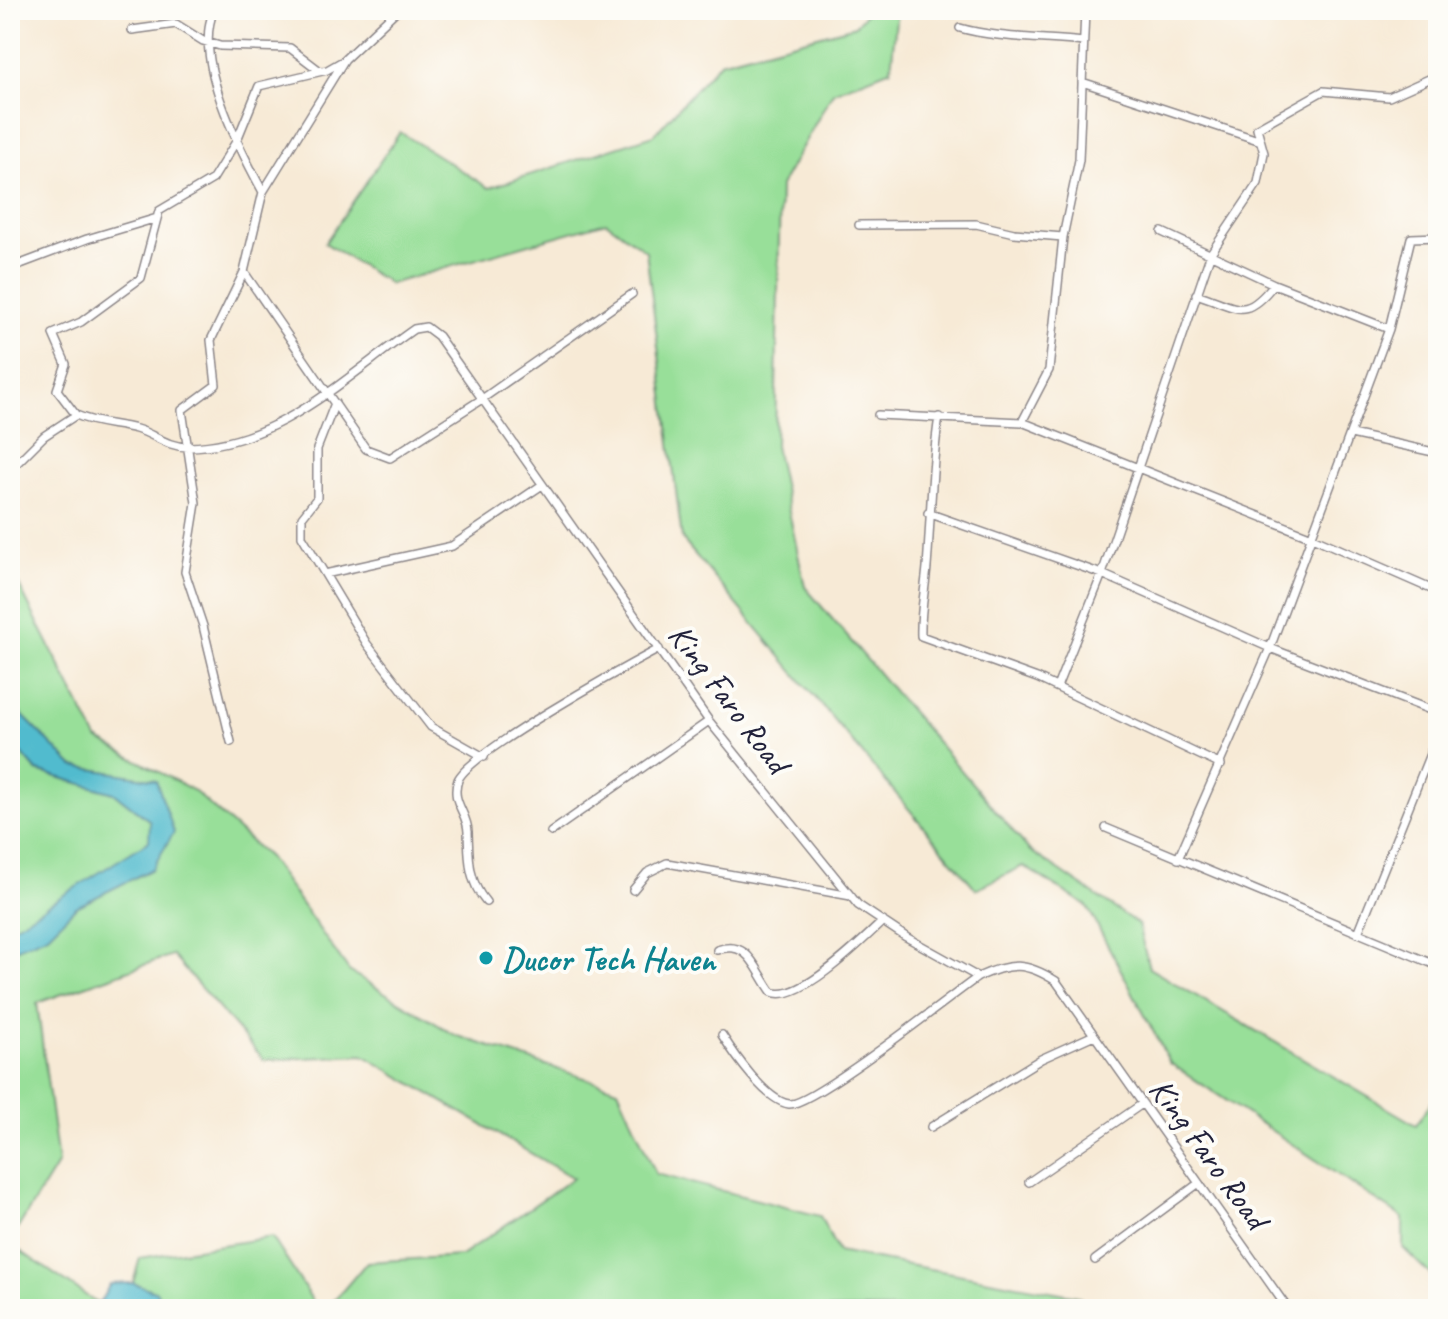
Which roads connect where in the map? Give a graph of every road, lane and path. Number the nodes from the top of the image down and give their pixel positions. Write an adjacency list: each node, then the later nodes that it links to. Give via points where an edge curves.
1 (214, 10): 7 (street)
2 (397, 10): 8 (street)
3 (1085, 10): 6 (street)
4 (960, 28): 6 (street)
5 (132, 30): 7 (street, via 176,24)
6 (1083, 42): 11 (street)
7 (209, 43): 9 (street, via 290,48); 12 (street, via 212,72)
8 (345, 59): 9 (street); 14 (street)
9 (320, 71): 12 (street, via 259,86)
10 (1438, 75): 13 (street, via 1389,97 1323,91 1257,128)
11 (1082, 82): 13 (street); 18 (street, via 1079,160)
12 (237, 140): 14 (street); 15 (street, via 213,179 159,211)
13 (1258, 140): 20 (street, via 1264,153 1258,183)
14 (263, 192): 22 (street)
15 (157, 218): 21 (street); 30 (street, via 141,278 81,322 53,334 66,364 57,390)
16 (859, 225): 18 (street, via 976,224)
17 (1162, 232): 20 (street)
18 (1063, 237): 33 (street, via 1049,370)
19 (1438, 237): 26 (street, via 1411,238)
20 (1211, 253): 23 (street); 25 (street)
21 (10, 268)
22 (244, 272): 27 (street); 35 (street, via 211,340 216,385 182,410)
23 (1274, 284): 25 (street, via 1256,307 1247,310); 26 (street)
24 (632, 294): 28 (street)
25 (1196, 294): 37 (street)
26 (1389, 329): 34 (street)
27 (329, 394): 28 (street, King Faro Road, via 414,329 426,327); 29 (street); 35 (street, King Faro Road, via 295,416 248,435)
28 (482, 399): 29 (street, via 390,458 366,449); 39 (street, King Faro Road)
29 (335, 403): 42 (street, via 317,449 317,498 302,517 302,536)
30 (76, 415): 35 (street, King Faro Road); 38 (street, via 44,436)
31 (878, 415): 32 (street)
32 (939, 417): 33 (street); 40 (street)
33 (1022, 422): 37 (street)
34 (1351, 434): 36 (street); 41 (street)
35 (188, 447): 51 (street, via 196,503 185,572)
36 (1438, 453)
37 (1136, 469): 41 (street); 43 (street)
38 (10, 470)
39 (542, 485): 42 (street, via 452,546); 46 (street, King Faro Road)
40 (928, 513): 43 (street); 47 (street, via 921,636)
41 (1312, 537): 44 (street); 45 (street)
42 (325, 574): 52 (street, via 367,644 431,727)
43 (1102, 574): 45 (street); 47 (street)
44 (1438, 592)
45 (1270, 648): 48 (street); 53 (street)
46 (659, 649): 49 (street, King Faro Road); 52 (street, via 576,693)
47 (1057, 687): 53 (street)
48 (1438, 713)
49 (709, 721): 55 (street); 58 (street, King Faro Road)
50 (1438, 734): 61 (street)
51 (231, 742)
52 (484, 757): 59 (street, via 470,763 458,780 456,803 468,825 474,887)
53 (1221, 765): 56 (street)
54 (1106, 828): 56 (street)
55 (551, 832)
56 (1178, 859): 61 (street)
57 (633, 890): 58 (street, via 647,873 667,863)
58 (851, 896): 60 (street, King Faro Road)
59 (486, 902)
60 (883, 921): 62 (street, via 844,958 779,995 743,949 732,945); 64 (street, King Faro Road)
61 (1358, 933): 63 (street)
62 (717, 950)
63 (1438, 966)
64 (978, 977): 65 (street, via 797,1104 776,1097 744,1068); 66 (street, King Faro Road, via 1009,966 1032,965 1056,981)
65 (722, 1035)
66 (1094, 1035): 67 (street, King Faro Road); 68 (street, via 1041,1059)
67 (1142, 1104): 69 (street); 70 (street, King Faro Road)
68 (931, 1127)
69 (1029, 1182)
70 (1199, 1183): 71 (street); 72 (street, King Faro Road)
71 (1095, 1260)
72 (1288, 1309)

